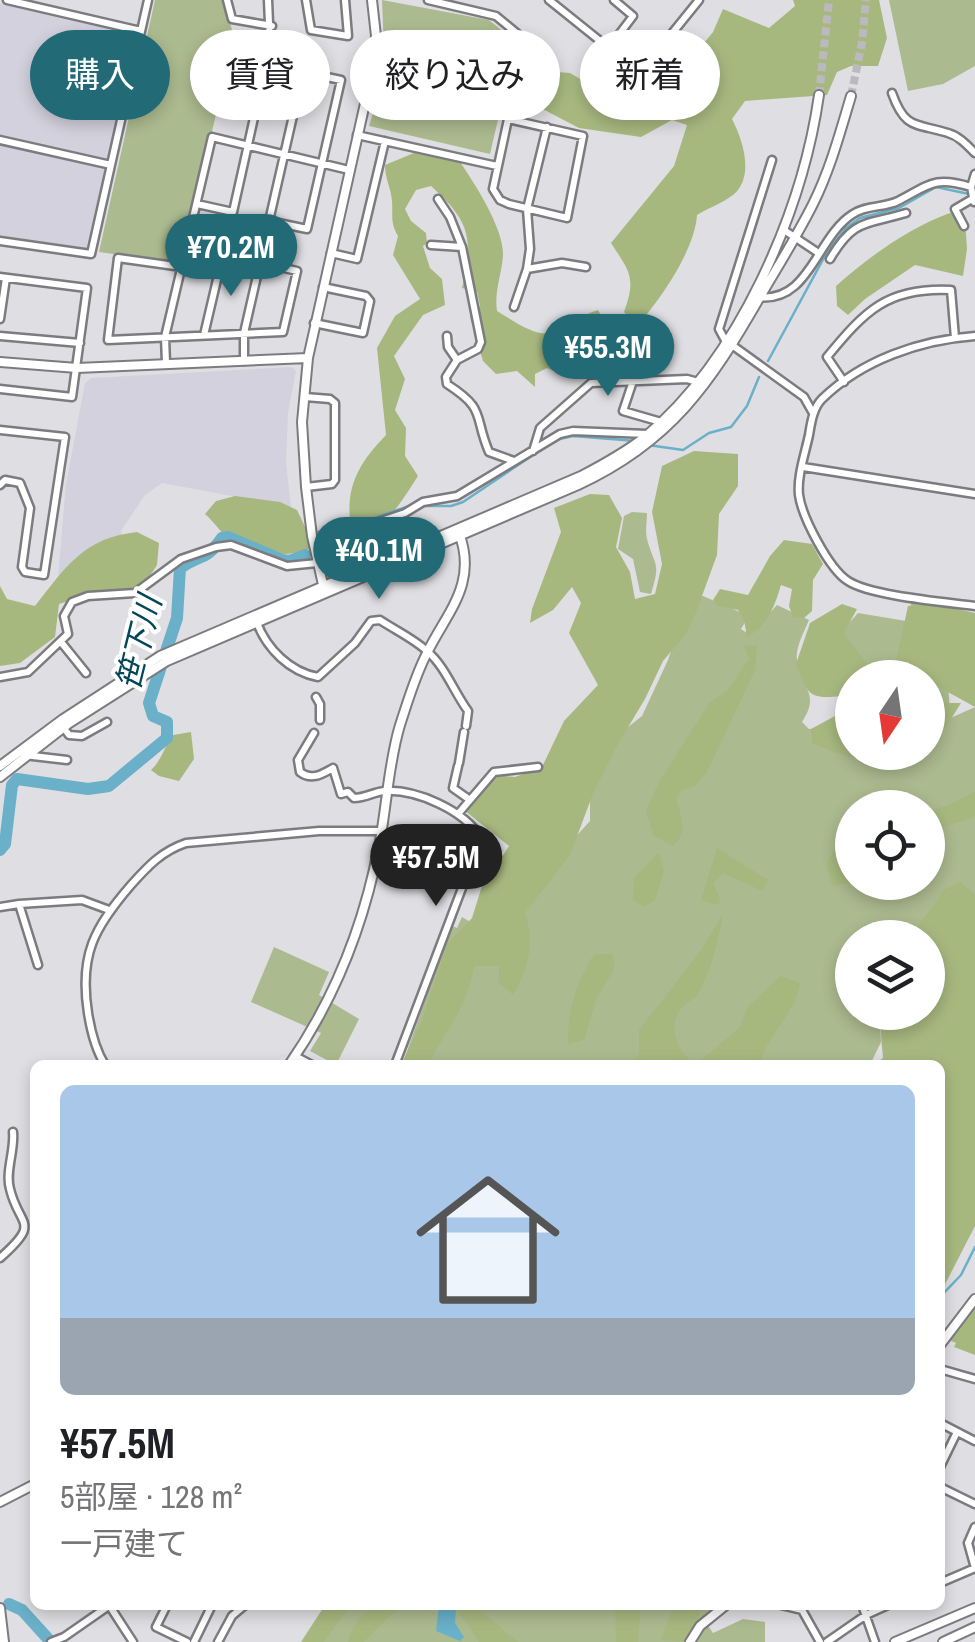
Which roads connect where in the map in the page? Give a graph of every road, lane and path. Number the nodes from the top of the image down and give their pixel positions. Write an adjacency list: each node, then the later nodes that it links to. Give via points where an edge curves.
1 (7, 0): 12 (street)
2 (148, 0): 15 (street)
3 (226, 0): 13 (street, via 232,19)
4 (268, 0): 13 (street)
5 (306, 0): 6 (street, via 311,30 348,36)
6 (345, 0)
7 (372, 0): 27 (street, via 374,54)
8 (428, 0): 16 (street, via 496,16)
9 (549, 0): 17 (street)
10 (614, 0): 18 (street, via 633,16)
11 (699, 0): 19 (street)
12 (34, 3): 14 (street)
13 (272, 26): 30 (street)
14 (137, 30)
15 (141, 30)
16 (514, 30)
17 (585, 30)
18 (622, 30)
19 (675, 30)
20 (892, 93): 31 (street, via 904,118 955,135)
21 (819, 95): 48 (street)
22 (850, 96): 49 (street, via 830,164)
23 (121, 120): 35 (street)
24 (508, 120): 36 (street)
25 (513, 120): 26 (street)
26 (547, 127): 43 (street); 43 (street, via 584,136 566,218)
27 (357, 135): 29 (street); 37 (street)
28 (0, 140): 35 (street)
29 (385, 141): 36 (street); 55 (street, via 358,259)
30 (248, 146): 32 (street); 42 (street, via 233,212); 42 (street, via 212,137)
31 (975, 153)
32 (285, 155): 34 (street); 34 (street, via 269,221 307,229); 34 (street, via 303,72 341,80)
33 (772, 160): 75 (street, via 719,329)
34 (322, 163): 37 (street)
35 (111, 166): 50 (street, via 91,254)
36 (498, 166): 43 (street, via 493,190 500,200)
37 (349, 170): 55 (street)
38 (975, 174): 39 (street)
39 (972, 188): 41 (street); 44 (street, via 939,180)
40 (438, 199): 53 (street)
41 (974, 201): 47 (street, via 955,208)
42 (196, 204): 51 (street)
43 (528, 208): 61 (street)
44 (874, 208): 46 (street); 54 (street, via 853,213)
45 (906, 213): 46 (street)
46 (876, 218): 57 (street, via 852,228)
47 (964, 226)
48 (784, 230): 49 (street); 64 (street)
49 (796, 236): 54 (street); 64 (street)
50 (0, 241)
51 (187, 245): 56 (street); 59 (street)
52 (431, 245): 53 (street)
53 (462, 247): 78 (street, via 480,342 478,350)
54 (817, 252): 64 (street, via 805,280)
55 (330, 253): 63 (street)
56 (223, 254): 58 (street); 69 (street)
57 (830, 259)
58 (260, 263): 68 (street); 68 (street, via 297,271 283,332)
59 (182, 266): 73 (street); 73 (street, via 118,258 108,340)
60 (586, 268): 61 (street, via 562,263)
61 (527, 269): 65 (street)
62 (3, 277): 66 (street); 76 (street, via 87,288)
63 (322, 287): 67 (street); 67 (street, via 366,296 364,333)
64 (756, 296): 75 (street)
65 (514, 307)
66 (0, 318)
67 (314, 322): 77 (street)
68 (244, 333): 69 (street); 79 (street)
69 (204, 335): 73 (street)
70 (0, 336): 76 (street)
71 (446, 336): 78 (street)
72 (975, 336): 74 (street)
73 (165, 337): 81 (street)
74 (955, 338): 85 (street, via 896,352); 85 (street, via 951,290 894,296 876,304 827,357)
75 (729, 342): 84 (street); 88 (street); 93 (street, via 707,385)
76 (80, 343): 82 (street)
77 (308, 358): 79 (street); 87 (street)
78 (457, 360): 95 (street, via 447,384 471,400 489,452)
79 (244, 361): 81 (street)
80 (0, 362): 82 (street)
81 (166, 363): 82 (street)
82 (76, 368): 86 (street, via 72,397)
83 (632, 382): 84 (street); 91 (street, via 623,411); 94 (street, via 592,384 540,428)
84 (698, 382): 91 (street)
85 (844, 382): 89 (street)
86 (0, 389)
87 (304, 397): 98 (street); 98 (street, via 335,403 336,480)
88 (804, 397): 89 (street); 90 (street)
89 (822, 399): 90 (street)
90 (813, 414): 96 (street)
91 (662, 422): 93 (street)
92 (0, 430): 97 (street, via 66,438 46,574 23,570 30,508 16,480)
93 (648, 437): 94 (street, via 573,431); 100 (street); 100 (street, via 641,449 601,474)
94 (533, 452): 95 (street)
95 (514, 461): 101 (street, via 457,496 423,502 354,531)
96 (803, 467): 99 (street); 103 (street, via 802,508 837,573 859,586)
97 (0, 485)
98 (306, 487): 101 (street)
99 (975, 494)
100 (458, 532): 102 (street); 107 (street, via 464,558 458,602)
101 (317, 562): 102 (street); 105 (street, via 287,566 231,545 209,549 181,559 135,593 72,602)
102 (325, 590): 104 (street); 106 (street)
103 (975, 606)
104 (256, 622): 106 (street); 107 (street, via 271,648 300,674 325,673 371,621 380,620)
105 (61, 642): 108 (street); 109 (street, via 28,672)
106 (183, 649): 113 (street); 117 (street, via 160,656)
107 (428, 651): 120 (street, via 394,745); 121 (street, via 468,711 454,788)
108 (86, 673)
109 (0, 677)
110 (316, 698): 111 (street)
111 (320, 720)
112 (107, 722): 113 (street, via 82,736)
113 (62, 728): 115 (street)
114 (314, 733): 120 (street, via 298,760 305,776 333,768 340,794)
115 (24, 755): 116 (street); 119 (street)
116 (67, 760)
117 (0, 766)
118 (538, 768): 121 (street, via 494,772)
119 (0, 777)
120 (387, 791): 122 (street); 123 (street)
121 (470, 800): 122 (street)
122 (458, 814): 132 (street, via 479,833 480,843)
123 (382, 831): 126 (street, via 186,843 151,863); 128 (street, via 338,979)
124 (19, 904): 125 (street); 126 (street, via 82,900); 127 (street)
125 (1, 910)
126 (109, 910): 129 (street, via 85,968 92,1035)
127 (38, 965)
128 (295, 1056): 130 (street); 131 (street)
129 (103, 1060)
130 (292, 1060)
131 (303, 1060)
132 (398, 1060)
133 (13, 1132): 134 (street, via 9,1188 25,1226)
134 (0, 1258)
135 (975, 1299): 136 (street)
136 (945, 1338)
137 (945, 1370): 138 (street)
138 (975, 1379)
139 (945, 1426): 140 (street)
140 (957, 1432): 141 (street); 142 (street)
141 (975, 1441)
142 (945, 1457)
143 (30, 1487): 145 (street)
144 (945, 1489): 146 (street)
145 (0, 1502)
146 (975, 1504)
147 (975, 1527): 148 (street, via 968,1543)
148 (975, 1568): 149 (street)
149 (945, 1581)
150 (0, 1608): 164 (street)
151 (975, 1608): 171 (street)
152 (102, 1610): 163 (street)
153 (113, 1610): 165 (street)
154 (165, 1610): 166 (street, via 156,1627)
155 (209, 1610): 166 (street)
156 (240, 1610): 167 (street)
157 (720, 1610): 168 (street)
158 (802, 1610): 169 (street)
159 (864, 1610): 161 (street)
160 (877, 1610): 161 (street)
161 (866, 1615): 169 (street); 170 (street)
162 (975, 1627): 172 (street)
163 (53, 1641)
164 (4, 1642)
165 (133, 1642)
166 (190, 1642)
167 (218, 1642)
168 (690, 1642)
169 (824, 1642)
170 (875, 1642)
171 (895, 1642)
172 (942, 1642)

